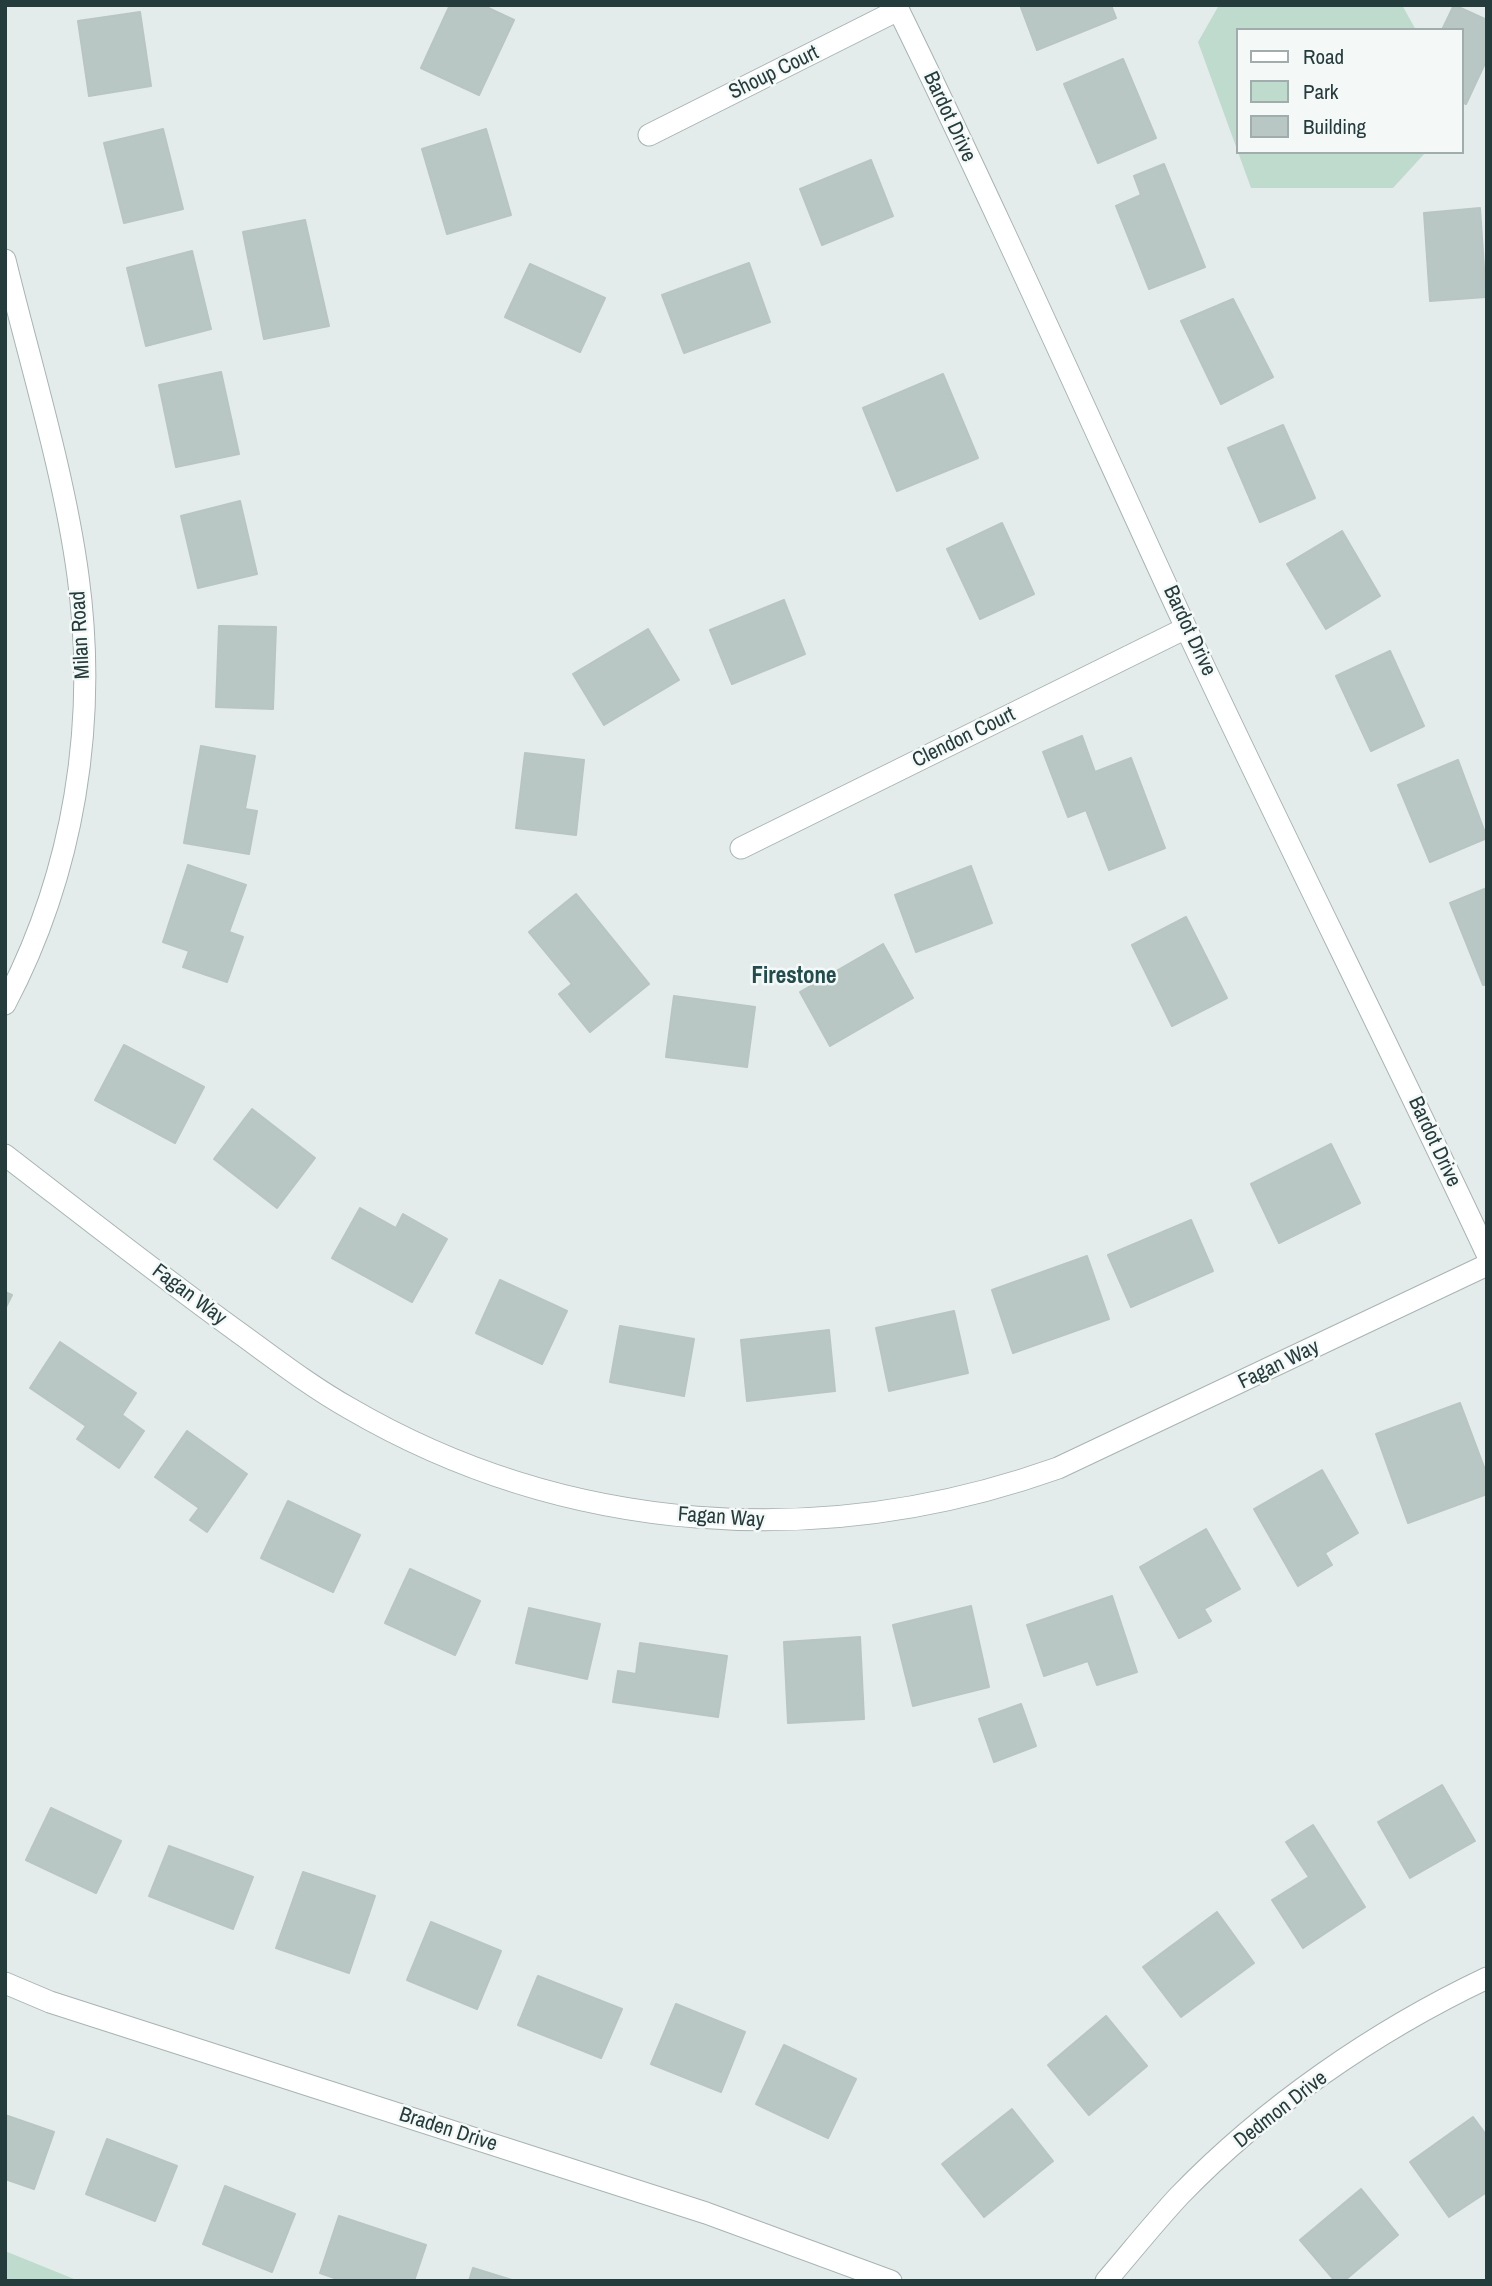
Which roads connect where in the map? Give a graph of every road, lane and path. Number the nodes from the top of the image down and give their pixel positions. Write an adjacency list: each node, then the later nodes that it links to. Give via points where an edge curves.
1 (897, 8): 2 (street, Shoup Court); 4 (street, Bardot Drive)
2 (649, 135)
3 (5, 260): 6 (street, Milan Road, via 78,576 85,724 69,833 41,926)
4 (1186, 628): 5 (street, Clendon Court); 8 (street, Bardot Drive)
5 (741, 848)
6 (5, 1004)
7 (5, 1155): 9 (street, Fagan Way, via 304,1380 389,1430 527,1486 623,1509 747,1521 835,1519 943,1503 1000,1489 1130,1437)
8 (1487, 1255)
9 (1487, 1265)
10 (1487, 1978): 13 (street, Dedmon Drive, via 1377,2039 1293,2097 1180,2196)
11 (5, 1983): 12 (street, Braden Drive, via 63,2006 693,2209)
12 (891, 2281)
13 (1106, 2281)

